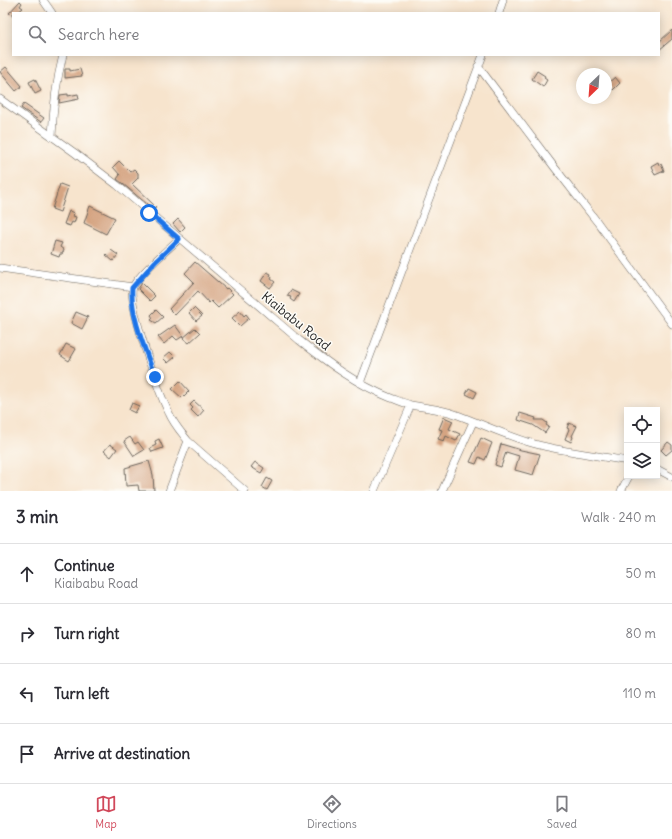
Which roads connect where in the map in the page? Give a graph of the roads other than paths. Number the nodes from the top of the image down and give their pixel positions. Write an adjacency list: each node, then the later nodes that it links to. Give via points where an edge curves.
1 (43, 0): 3 (street)
2 (503, 0): 4 (street)
3 (51, 12)
4 (499, 12)
5 (63, 56): 9 (street, via 53,108)
6 (483, 56): 7 (street)
7 (478, 66): 13 (street); 14 (street)
8 (0, 100): 9 (street, Kiaibabu Road)
9 (52, 138): 10 (street, Kiaibabu Road, via 117,185)
10 (179, 239): 12 (street); 14 (street, Kiaibabu Road, via 330,365)
11 (0, 268): 12 (street)
12 (132, 288): 17 (street, via 138,324 161,395 170,416)
13 (672, 324)
14 (360, 383): 15 (street, Kiaibabu Road)
15 (411, 405): 16 (street, Kiaibabu Road, via 429,407); 24 (street)
16 (473, 422): 18 (street, Kiaibabu Road, via 534,444); 25 (street)
17 (188, 441): 22 (street); 23 (street)
18 (624, 460)
19 (660, 471): 20 (street)
20 (672, 477)
21 (627, 479): 26 (street)
22 (169, 491)
23 (245, 491)
24 (374, 491)
25 (442, 491)
26 (621, 491)

